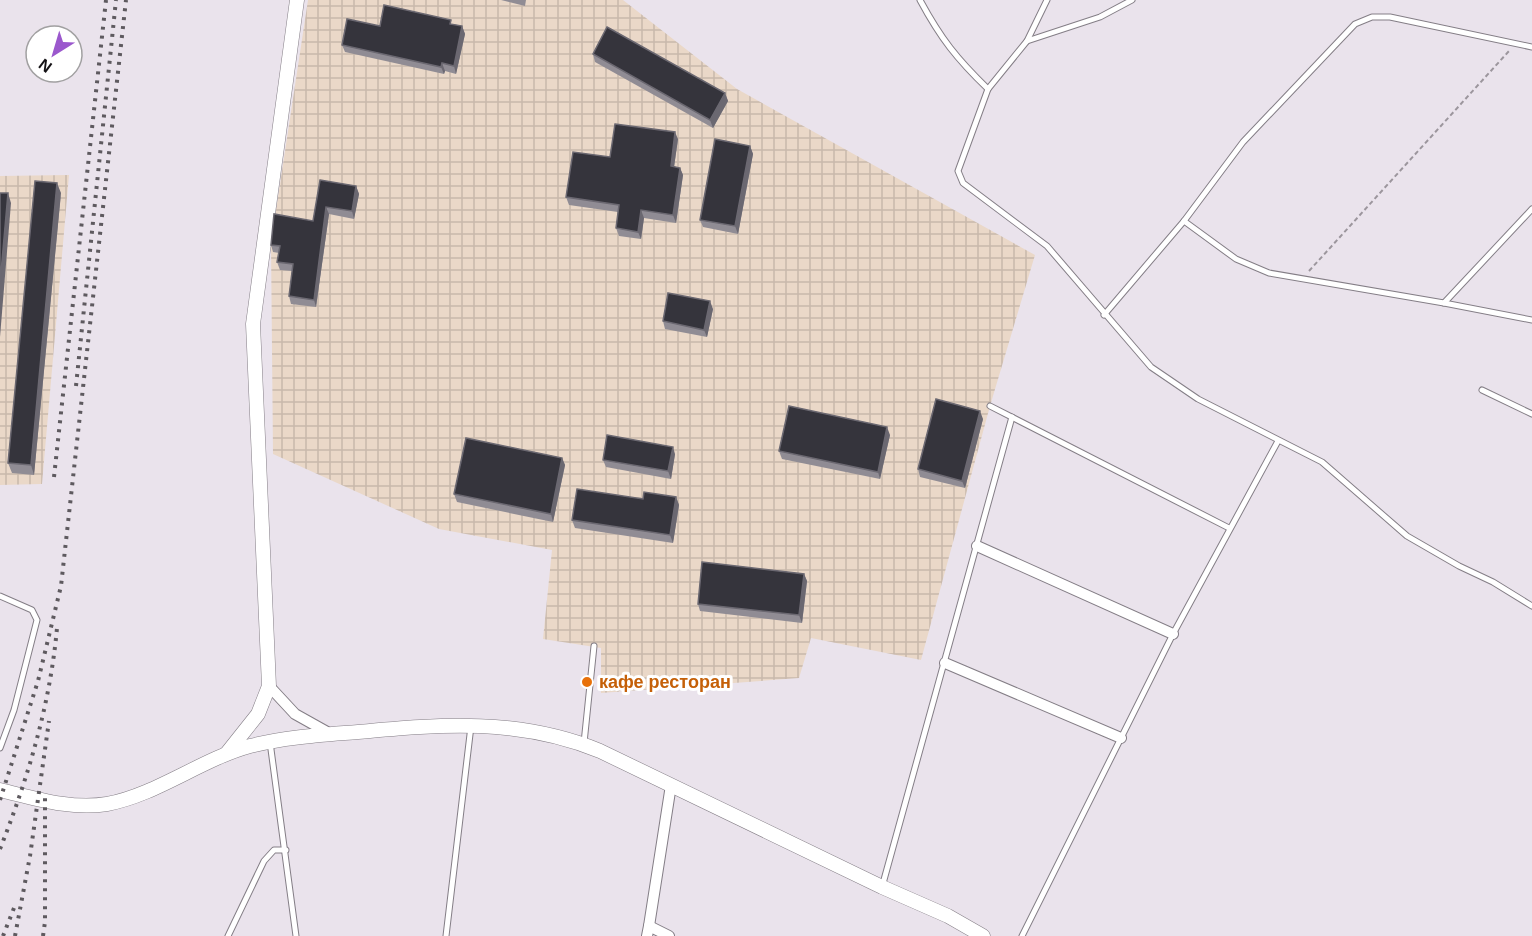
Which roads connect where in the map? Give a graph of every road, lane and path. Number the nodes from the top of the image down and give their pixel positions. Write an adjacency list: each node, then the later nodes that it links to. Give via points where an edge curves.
1 (297, 0): 27 (main road, via 253,324)
2 (920, 0): 8 (lane, via 956,58)
3 (1047, 0): 5 (lane)
4 (1132, 0): 5 (lane, via 1100,16)
5 (1027, 41): 8 (lane)
6 (1515, 45): 7 (lane); 10 (lane, via 1390,17 1372,17 1355,24 1243,142); 11 (path)
7 (1532, 47)
8 (988, 89): 13 (lane, via 958,171 963,183 1047,246)
9 (1532, 209): 12 (lane)
10 (1184, 221): 11 (lane, via 1236,260); 13 (lane)
11 (1300, 280): 12 (lane)
12 (1444, 303): 14 (lane)
13 (1104, 315): 19 (lane, via 1150,368 1198,399)
14 (1532, 320)
15 (1482, 390): 17 (lane)
16 (990, 406): 18 (lane)
17 (1532, 414)
18 (1012, 417): 20 (lane); 21 (lane)
19 (1278, 441): 20 (lane); 23 (lane, via 1322,462 1407,536)
20 (1229, 528): 24 (lane)
21 (977, 546): 24 (street); 26 (lane)
22 (0, 596): 33 (lane, via 32,610 37,620 14,711)
23 (1532, 606)
24 (1173, 634): 30 (lane)
25 (594, 646): 32 (lane)
26 (945, 663): 30 (street); 38 (lane)
27 (269, 686): 29 (street, via 295,714); 34 (main road, via 258,714)
28 (472, 724): 29 (main road); 32 (main road, via 525,730); 42 (lane)
29 (329, 733): 31 (main road)
30 (1121, 738): 45 (lane)
31 (270, 742): 34 (main road); 37 (lane)
32 (584, 744): 35 (main road)
33 (0, 748)
34 (226, 754): 36 (main road, via 107,804 38,800)
35 (671, 786): 38 (main road); 39 (street)
36 (0, 790)
37 (286, 850): 40 (lane, via 274,850 264,861); 41 (lane)
38 (882, 887): 44 (main road)
39 (648, 931): 43 (street)
40 (228, 936)
41 (297, 936)
42 (446, 936)
43 (669, 936)
44 (983, 936)
45 (1022, 936)

